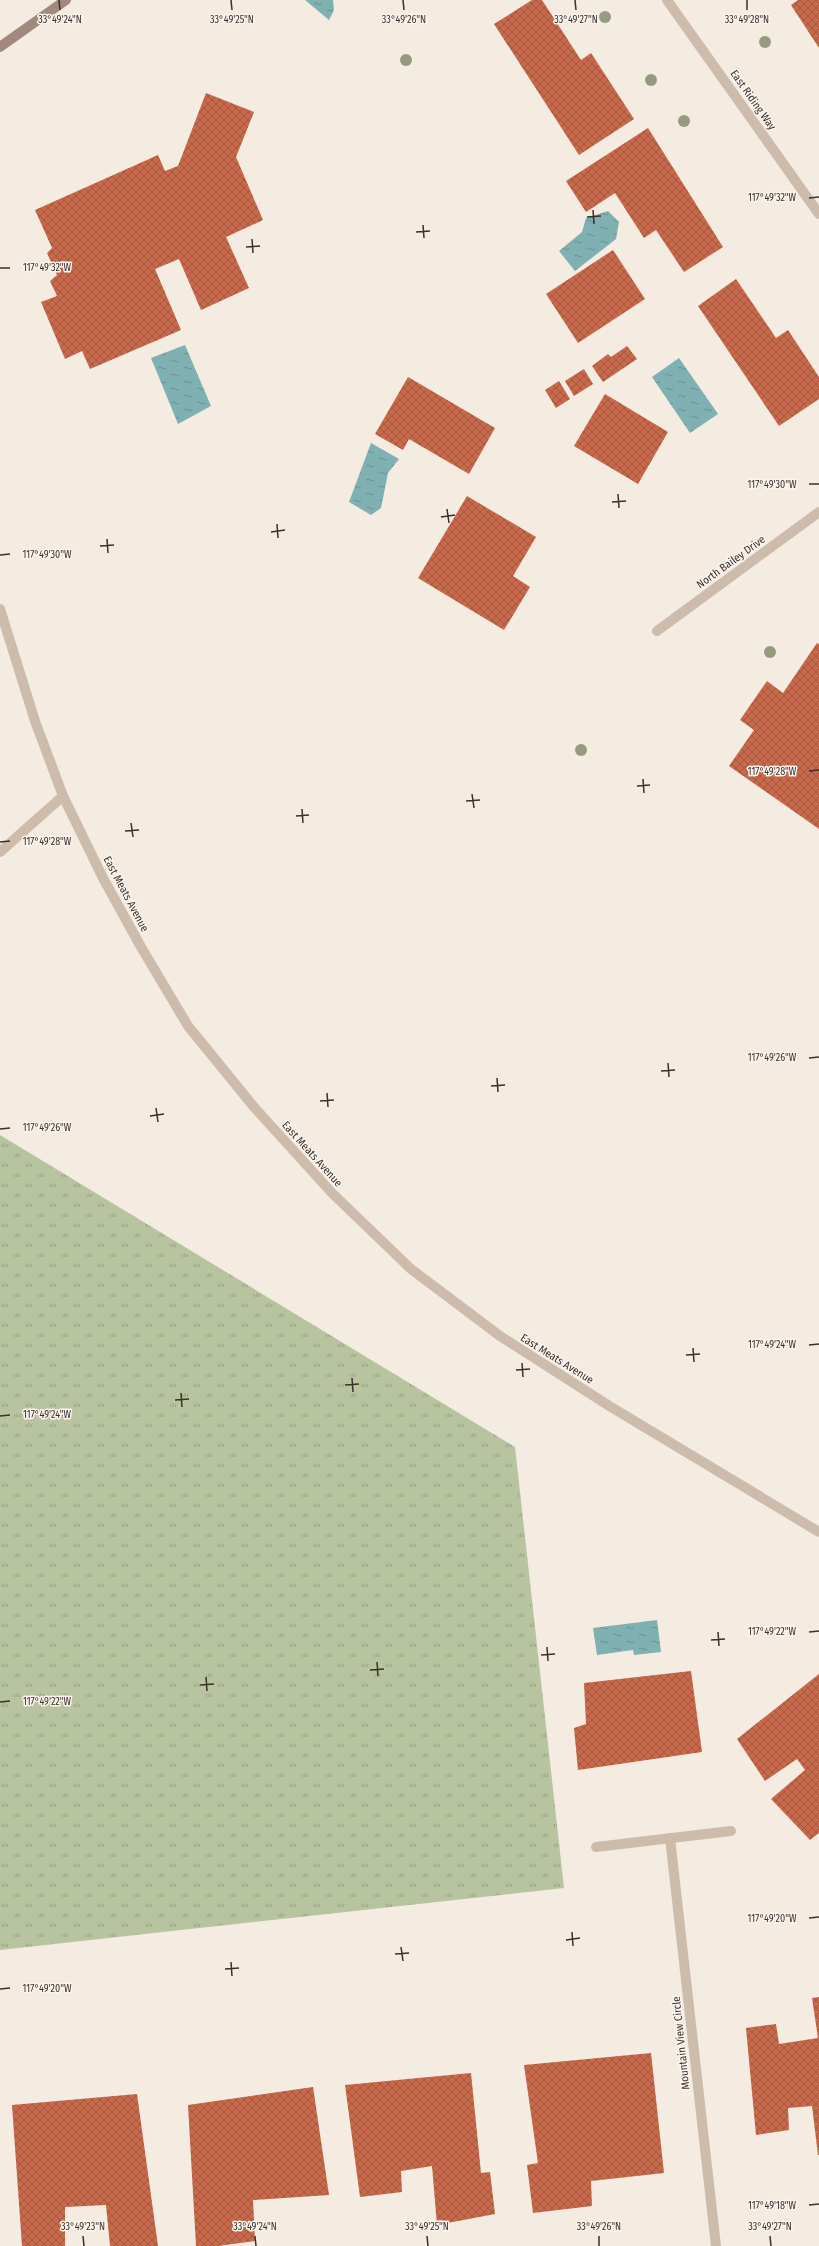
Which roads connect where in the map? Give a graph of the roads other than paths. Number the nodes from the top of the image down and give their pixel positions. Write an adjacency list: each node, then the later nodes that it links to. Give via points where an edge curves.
1 (66, 0): 3 (main road)
2 (667, 0): 4 (street, East Riding Way)
3 (0, 47)
4 (819, 214)
5 (819, 512): 7 (street, North Bailey Drive)
6 (0, 609): 8 (street, East Meats Avenue, via 35,721)
7 (657, 632)
8 (63, 796): 9 (street); 10 (street, East Meats Avenue, via 102,878 188,1026 254,1107 337,1199 411,1269 500,1336)
9 (0, 852)
10 (819, 1532)
11 (731, 1831): 12 (street)
12 (670, 1838): 13 (street); 14 (street, Mountain View Circle)
13 (596, 1847)
14 (716, 2246)

